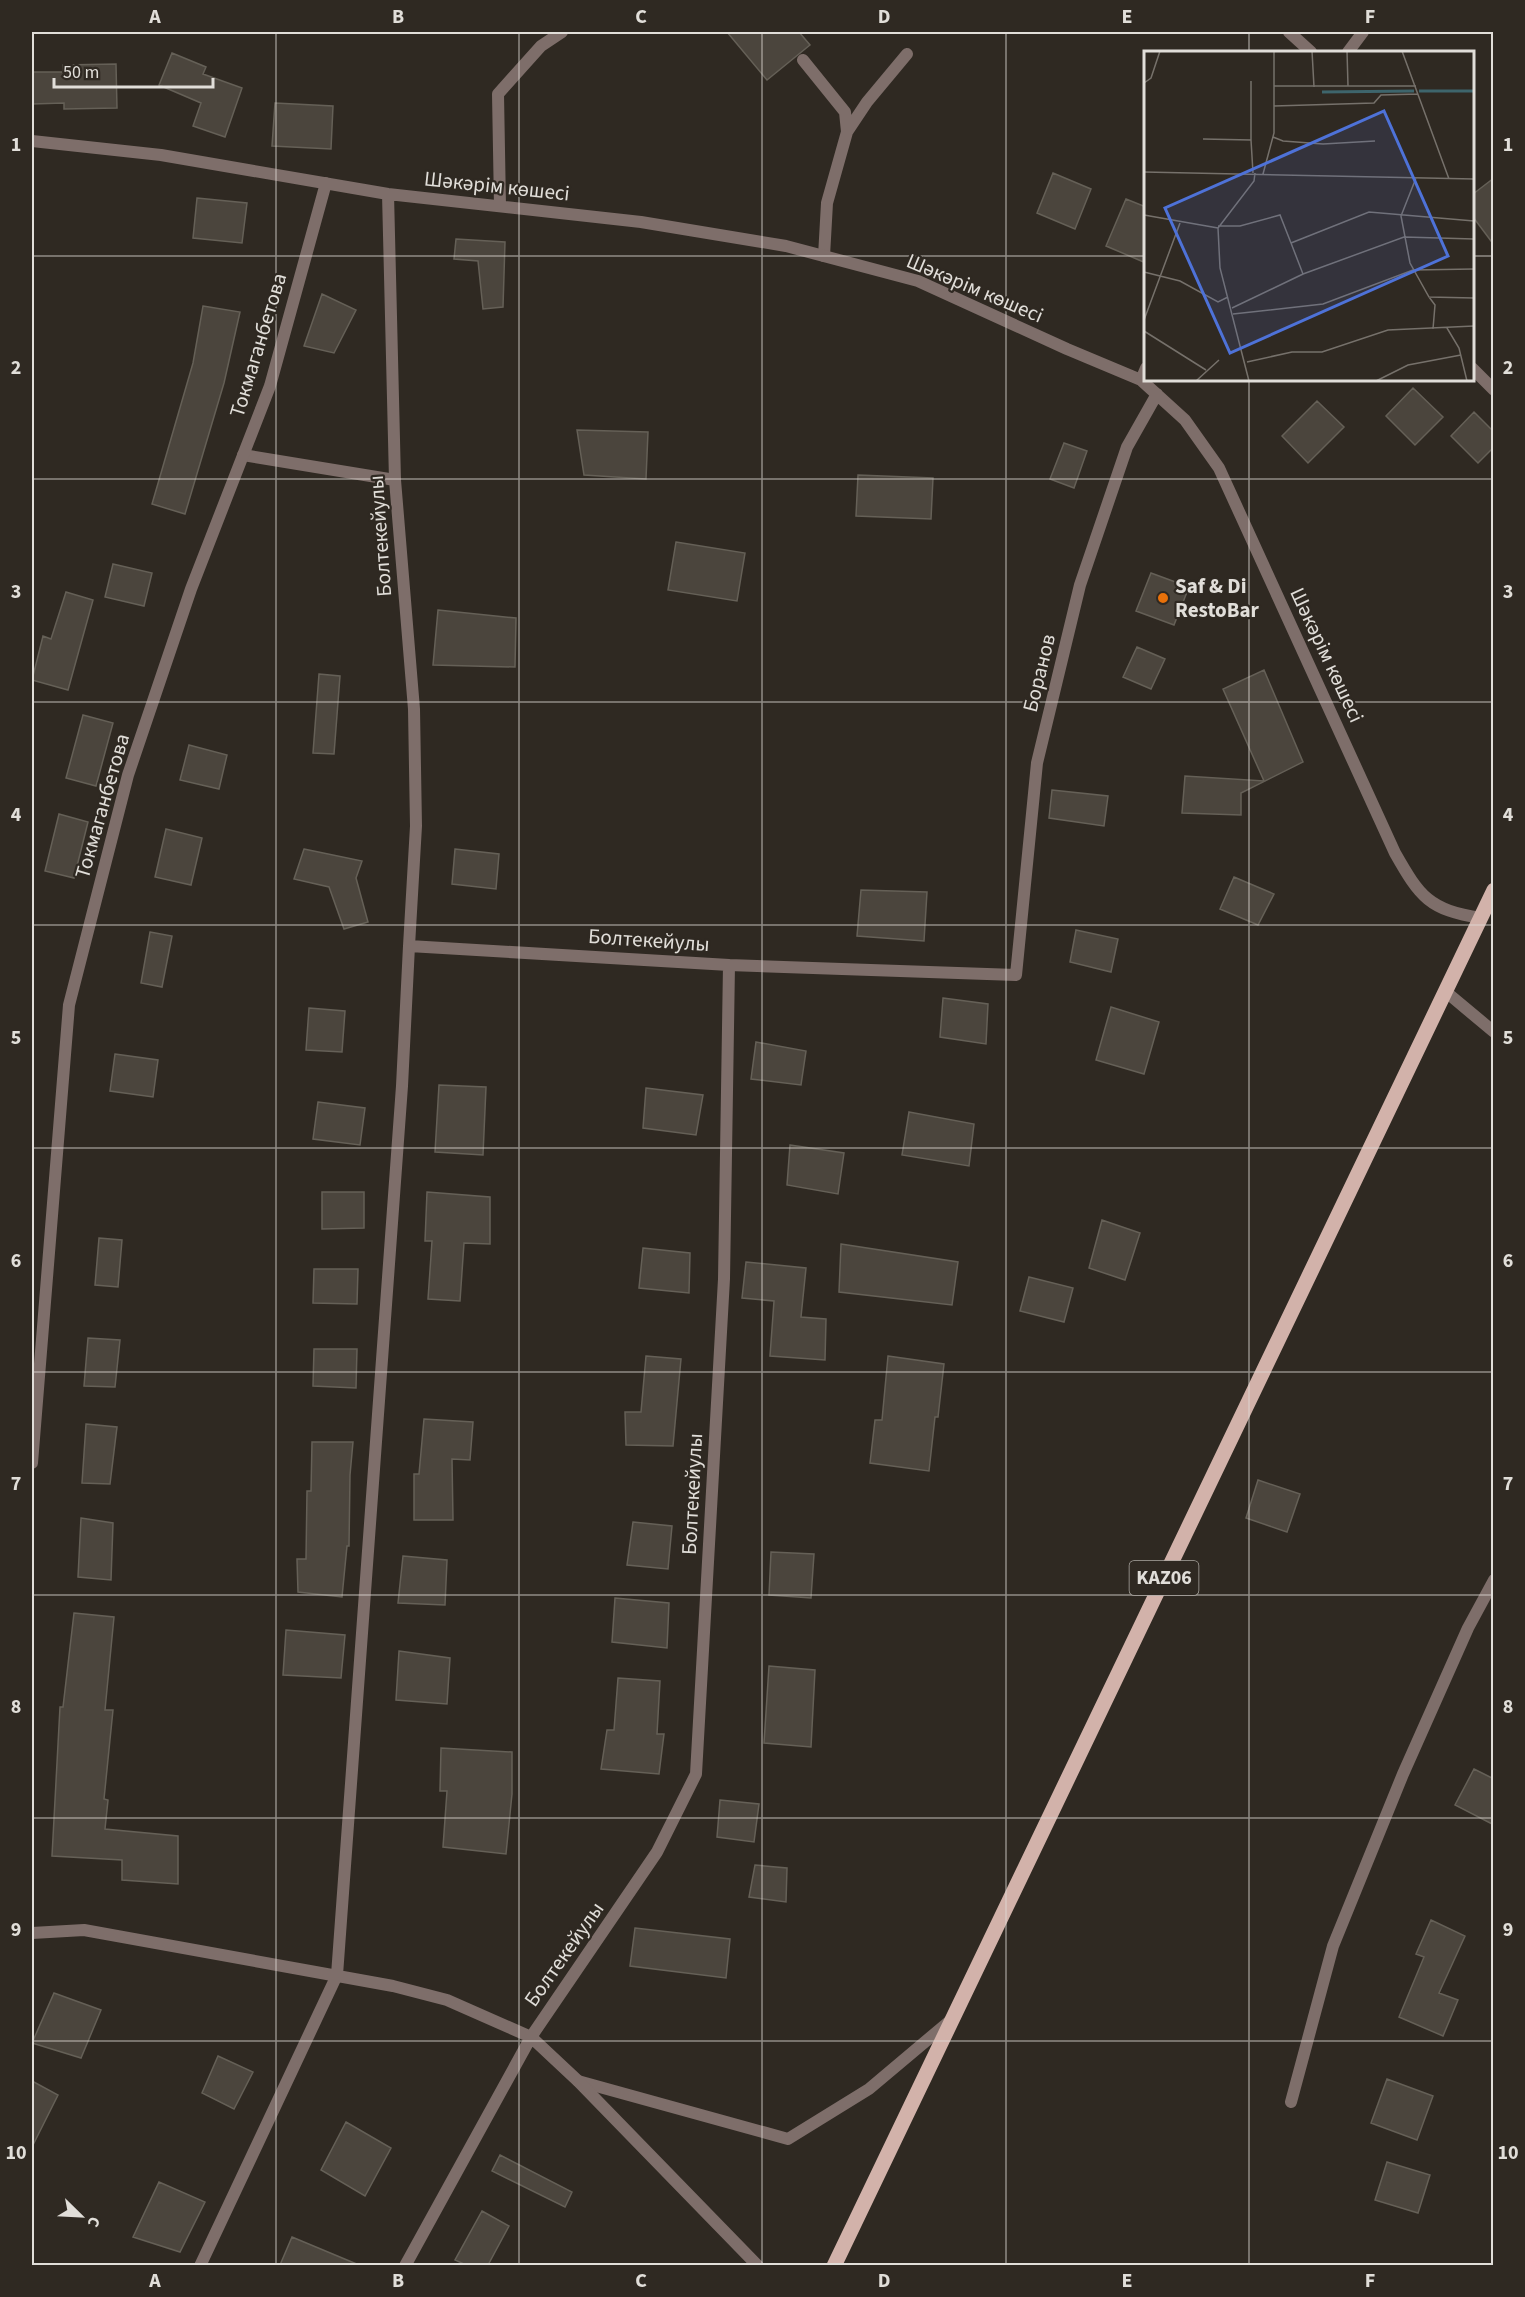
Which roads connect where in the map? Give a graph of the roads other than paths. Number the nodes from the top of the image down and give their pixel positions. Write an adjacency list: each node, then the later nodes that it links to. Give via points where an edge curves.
1 (562, 32): 12 (street, via 541,46 498,94)
2 (1289, 32): 4 (street)
3 (1363, 32): 5 (street)
4 (1310, 51)
5 (1349, 51)
6 (907, 54): 8 (street)
7 (803, 60): 8 (street, via 845,111)
8 (847, 132): 13 (street, via 827,204)
9 (32, 141): 10 (street, Шәкәрім көшесі, via 161,155)
10 (326, 183): 11 (street, Шәкәрім көшесі); 19 (street, Токмаганбетова, via 270,386)
11 (388, 194): 12 (street, Шәкәрім көшесі); 20 (street, Болтекейулы)
12 (500, 206): 13 (street, Шәкәрім көшесі, via 641,222)
13 (824, 256): 15 (street, Шәкәрім көшесі, via 918,281 1067,349)
14 (1474, 369): 17 (street)
15 (1143, 374)
16 (1148, 381): 18 (street, Шәкәрім көшесі)
17 (1494, 390)
18 (1157, 394): 22 (street, Шәкәрім көшесі, via 1185,420 1220,468 1414,887 1435,906 1456,914); 24 (street, Боранов, via 1127,447 1080,585 1037,763 1017,975)
19 (243, 455): 20 (street); 27 (street, Токмаганбетова, via 191,589 128,775 69,1005)
20 (395, 480): 23 (street, Болтекейулы, via 414,710 416,826)
21 (1494, 890): 22 (main road, KАZ06)
22 (1487, 911): 25 (main road, KАZ06)
23 (409, 946): 24 (street, Болтекейулы); 30 (street, Болтекейулы)
24 (729, 965): 32 (street, Болтекейулы, via 724,1279 696,1774 657,1852)
25 (1445, 991): 26 (street); 31 (main road, KАZ06)
26 (1494, 1032)
27 (32, 1463)
28 (1494, 1580): 34 (street, via 1468,1628 1403,1774 1333,1946)
29 (32, 1933): 30 (street, via 84,1930)
30 (337, 1975): 32 (street, via 447,2000); 35 (street, Болтекейулы)
31 (952, 2019): 33 (street, via 869,2090 788,2139); 38 (main road, KАZ06)
32 (531, 2037): 33 (street); 36 (street, Болтекейулы)
33 (578, 2081): 37 (street)
34 (1291, 2102)
35 (200, 2265)
36 (405, 2265)
37 (758, 2265)
38 (834, 2265)

